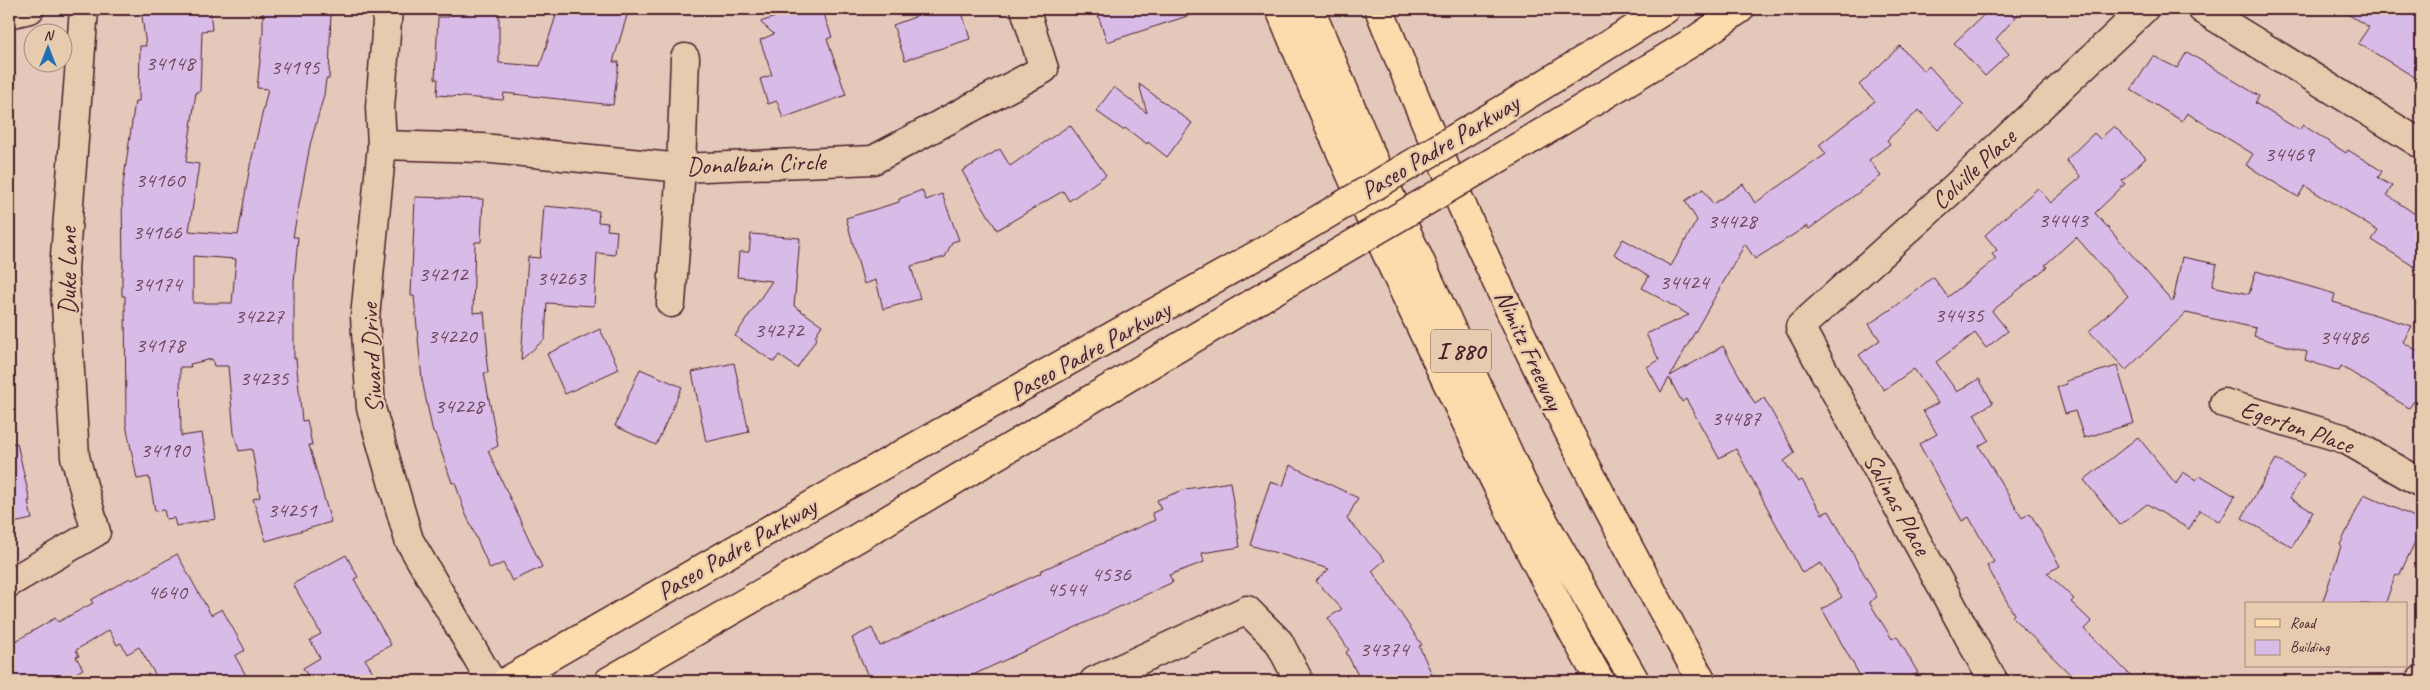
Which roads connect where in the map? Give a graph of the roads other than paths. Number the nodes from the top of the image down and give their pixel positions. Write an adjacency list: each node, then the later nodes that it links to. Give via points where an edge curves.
1 (30, 9): 12 (street)
2 (84, 9): 21 (street, Duke Lane, via 64,269 75,457 96,532)
3 (388, 9): 15 (street, Siward Drive, via 380,107)
4 (1025, 9): 16 (street, Donalbain Circle, via 1044,69 874,160)
5 (1280, 9): 27 (main road, I 880, via 1389,262 1480,452)
6 (1310, 9): 28 (main road, I 880, via 1368,148 1522,486)
7 (1379, 9): 29 (main road, Nimitz Freeway / I 880, via 1468,219 1552,402 1642,575)
8 (1666, 9): 23 (main road, Paseo Padre Parkway, bridge, via 1289,237 833,493)
9 (1740, 9): 24 (main road, Paseo Padre Parkway, bridge, via 1694,41 1530,140)
10 (2144, 9): 18 (street, Colville Place)
11 (2202, 9): 14 (street)
12 (9, 14)
13 (685, 58): 16 (street)
14 (2421, 144)
15 (382, 145): 16 (street, Donalbain Circle, via 482,148); 22 (street, Siward Drive, via 365,317 371,408 409,540)
16 (680, 168): 17 (street)
17 (671, 303)
18 (1800, 327): 30 (street, Salinas Place)
19 (2224, 403): 20 (street, Egerton Place, via 2345,439)
20 (2421, 483)
21 (9, 583)
22 (491, 681)
23 (507, 681)
24 (609, 681)
25 (1094, 681): 26 (street, via 1247,610 1278,642)
26 (1299, 681)
27 (1600, 681)
28 (1635, 681)
29 (1702, 681)
30 (1993, 681)

